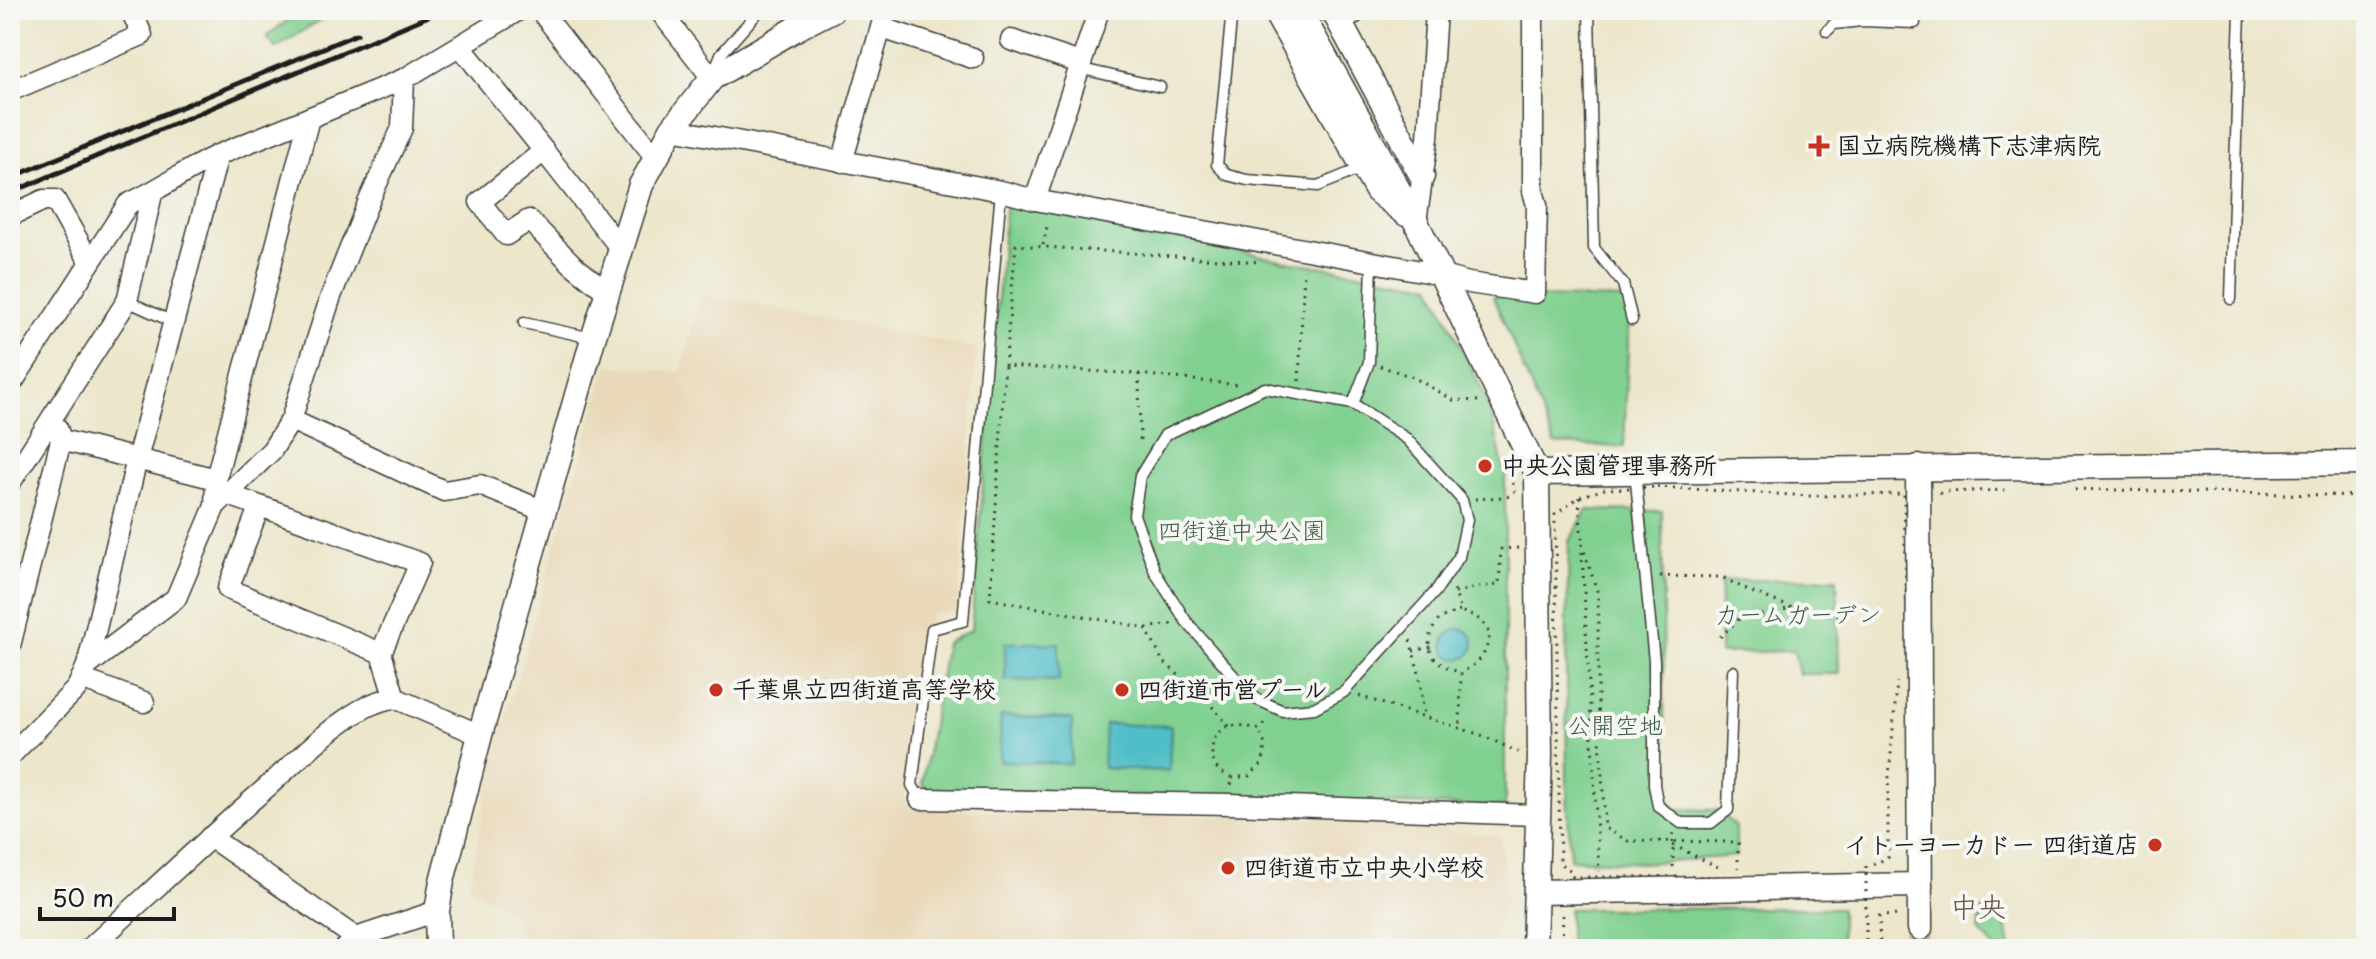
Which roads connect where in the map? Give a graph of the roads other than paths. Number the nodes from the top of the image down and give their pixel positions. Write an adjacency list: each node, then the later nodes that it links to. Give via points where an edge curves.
1 (131, 10): 27 (street, via 142,35)
2 (519, 10): 21 (street)
3 (540, 10): 32 (street)
4 (659, 10): 24 (street)
5 (760, 10): 24 (lane, via 721,54)
6 (832, 10): 24 (street)
7 (1099, 10): 23 (street)
8 (1232, 10): 34 (lane, via 1217,165 1227,175 1247,180 1318,186)
9 (1274, 10): 34 (street)
10 (1299, 10): 40 (street)
11 (1436, 10): 35 (street)
12 (1533, 10): 44 (street, via 1535,293)
13 (1589, 10): 48 (lane, via 1594,248 1623,284)
14 (2240, 10): 46 (lane)
15 (1344, 14): 35 (street)
16 (1862, 16): 18 (lane); 19 (lane)
17 (884, 19): 22 (street); 33 (street)
18 (1915, 23)
19 (1827, 31)
20 (1011, 40): 23 (street)
21 (461, 47): 25 (street); 30 (street)
22 (973, 58)
23 (1079, 66): 26 (lane); 38 (street)
24 (712, 78): 29 (street)
25 (404, 79): 28 (street); 55 (street, via 402,128 331,296)
26 (1160, 87)
27 (10, 91)
28 (309, 118): 31 (street); 63 (street)
29 (672, 129): 32 (street); 33 (street)
30 (544, 151): 41 (street); 45 (street, via 480,202 506,235 529,220)
31 (218, 155): 37 (street); 49 (street)
32 (656, 158): 41 (street, via 641,185)
33 (842, 162): 36 (street)
34 (1364, 167): 40 (street, via 1377,191)
35 (1422, 176): 40 (street)
36 (1001, 191): 38 (street); 74 (lane, via 963,621 932,629 912,785)
37 (152, 194): 42 (street, via 128,204); 47 (street)
38 (1044, 201): 43 (street)
39 (10, 216): 42 (street, via 55,200)
40 (1416, 222): 44 (street)
41 (621, 249): 45 (street)
42 (90, 262): 52 (street)
43 (1372, 262): 44 (street); 53 (lane, via 1369,362)
44 (1440, 275): 61 (street)
45 (607, 292): 51 (street)
46 (2231, 299)
47 (127, 301): 49 (lane); 54 (street)
48 (1632, 320)
49 (173, 322): 57 (street)
50 (524, 323): 51 (lane)
51 (593, 339): 65 (street)
52 (12, 373)
53 (1353, 404): 53 (lane, via 1407,439 1462,500 1467,520 1459,557 1435,592 1344,692 1314,708 1283,711 1256,699 1186,621 1155,572 1134,515 1140,476 1165,435 1265,388)
54 (53, 417): 56 (street); 62 (street)
55 (291, 420): 63 (street, via 272,450); 65 (street, via 444,491 480,485)
56 (61, 440): 57 (street); 66 (street)
57 (137, 459): 63 (street); 69 (street)
58 (2366, 463): 59 (street)
59 (1918, 467): 60 (street); 77 (street)
60 (1635, 472): 61 (street); 68 (lane, via 1654,661 1654,785 1658,806 1681,823 1711,823 1728,810)
61 (1537, 473): 75 (street)
62 (10, 483)
63 (219, 493): 64 (street); 69 (street, via 176,598)
64 (259, 507): 67 (street, via 228,589); 67 (street, via 420,563)
65 (544, 511): 72 (street)
66 (10, 646)
67 (381, 653): 70 (street)
68 (1733, 671)
69 (84, 673): 71 (street); 73 (street, via 77,688)
70 (395, 698): 72 (street); 76 (street, via 380,699 342,722)
71 (144, 702)
72 (480, 735): 79 (street)
73 (10, 756)
74 (920, 799): 75 (street)
75 (1537, 815): 78 (street)
76 (210, 837): 81 (street); 82 (street)
77 (1920, 885): 78 (street); 80 (street)
78 (1536, 892): 84 (street)
79 (437, 911): 81 (street); 83 (street)
80 (1910, 921)
81 (350, 944)
82 (89, 949)
83 (438, 949)
84 (1534, 949)

